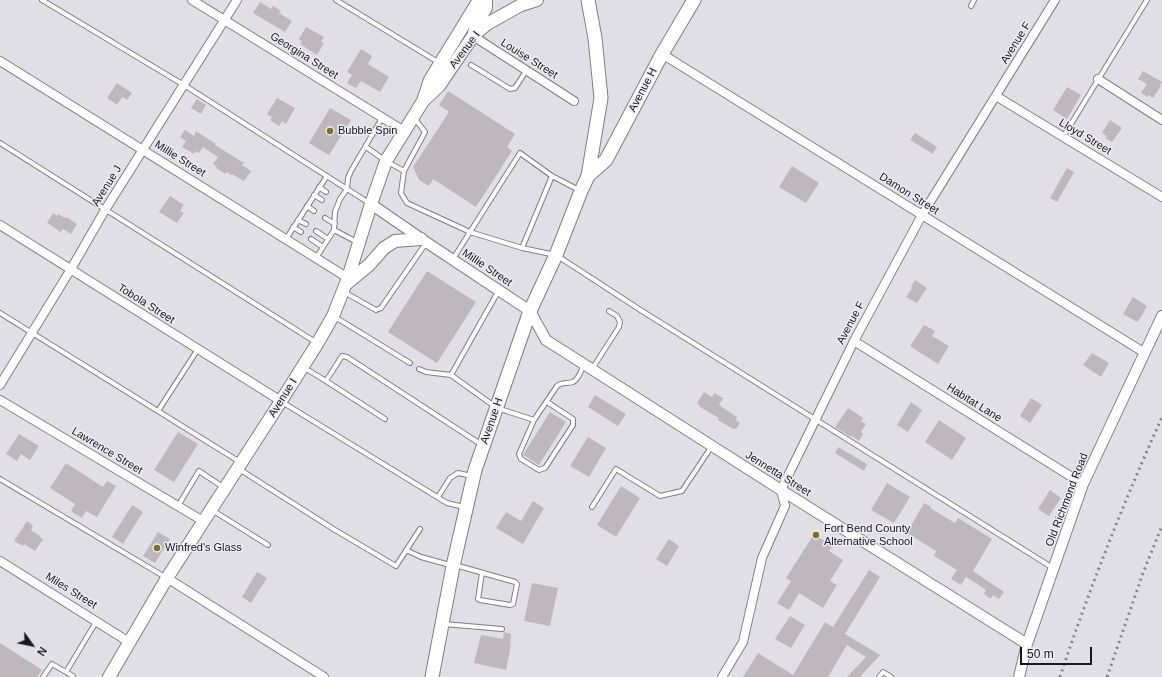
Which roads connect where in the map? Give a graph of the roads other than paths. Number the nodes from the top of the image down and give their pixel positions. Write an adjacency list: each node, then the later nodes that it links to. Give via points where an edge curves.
1 (42, 0): 22 (lane)
2 (192, 0): 14 (street, Georgina Street)
3 (237, 0): 14 (street, Avenue J)
4 (336, 0): 18 (lane)
5 (479, 0): 18 (main road, Avenue I)
6 (486, 0): 15 (main road, via 486,8)
7 (537, 0): 15 (main road, Avenue I, via 521,4 487,24)
8 (588, 0): 38 (main road, Avenue H, via 595,38 600,98)
9 (694, 0): 16 (main road, Avenue H)
10 (974, 0): 13 (lane)
11 (1055, 0): 23 (street, Avenue F)
12 (1147, 0): 21 (lane)
13 (971, 6)
14 (224, 20): 22 (street, Avenue J); 27 (street, Georgina Street)
15 (473, 36): 20 (street, Louise Street); 25 (main road, Avenue I, via 439,86)
16 (662, 54): 38 (main road, Avenue H, via 606,160); 52 (street, Damon Street)
17 (0, 61): 33 (street, Millie Street)
18 (440, 64): 25 (main road, Avenue I, via 430,80)
19 (471, 64): 20 (lane, via 510,89 515,88)
20 (526, 71): 24 (street, Louise Street)
21 (1098, 79): 28 (street); 30 (lane)
22 (184, 85): 33 (street, Avenue J); 36 (lane)
23 (996, 96): 30 (street, Lloyd Street); 52 (street, Avenue F)
24 (574, 100)
25 (423, 101): 26 (main road, Avenue I)
26 (413, 117): 29 (main road, Avenue I); 35 (lane, via 424,132)
27 (382, 118): 29 (street, Georgina Street); 32 (lane)
28 (1162, 120)
29 (404, 131): 34 (main road, Avenue I)
30 (1063, 137): 44 (street, Lloyd Street)
31 (0, 143): 50 (lane)
32 (366, 146): 34 (lane); 40 (lane, via 351,171)
33 (143, 150): 50 (street, Avenue J); 63 (street, Millie Street)
34 (386, 162): 35 (lane); 46 (main road, Avenue I)
35 (404, 171): 62 (lane, via 401,193 407,202)
36 (327, 176): 39 (lane); 40 (lane)
37 (552, 176): 41 (lane); 62 (lane, via 520,153); 69 (lane)
38 (588, 176): 41 (main road, Avenue H)
39 (319, 187): 42 (lane); 43 (lane)
40 (347, 189): 46 (lane); 49 (lane, via 338,199)
41 (581, 191): 70 (main road, Avenue H)
42 (326, 192)
43 (314, 195): 45 (lane); 47 (lane)
44 (1162, 197)
45 (322, 200)
46 (371, 204): 66 (street, Millie Street); 67 (main road, Avenue I)
47 (307, 206): 51 (lane); 54 (lane)
48 (332, 206): 49 (lane)
49 (337, 209): 56 (lane)
50 (105, 210): 73 (street, Avenue J); 83 (lane)
51 (314, 211)
52 (922, 215): 82 (street, Avenue F); 85 (street, Damon Street)
53 (325, 218): 56 (lane)
54 (298, 220): 55 (lane); 58 (lane)
55 (306, 224)
56 (335, 224): 59 (lane)
57 (0, 225): 73 (street, Tobola Street)
58 (293, 227): 61 (lane); 63 (lane)
59 (334, 230): 65 (lane); 67 (lane)
60 (316, 231): 65 (lane)
61 (301, 232)
62 (470, 232): 69 (lane); 72 (lane)
63 (286, 239): 71 (street, Millie Street)
64 (311, 239): 68 (lane)
65 (328, 239): 68 (lane)
66 (424, 241): 72 (street, Millie Street); 74 (main road, via 395,241 384,248 369,265); 74 (lane, via 381,308 376,310)
67 (359, 242): 74 (main road, Avenue I)
68 (323, 247): 71 (lane)
69 (522, 248): 70 (lane)
70 (556, 255): 76 (main road, Avenue H); 99 (lane)
71 (316, 258): 74 (street, Millie Street)
72 (453, 260): 75 (street, Millie Street)
73 (71, 269): 81 (street, Avenue J); 84 (street, Tobola Street)
74 (345, 285): 79 (main road, Avenue I)
75 (499, 290): 76 (street, Millie Street); 90 (lane)
76 (530, 311): 88 (street, Jennetta Street, via 546,340); 96 (main road, Avenue H)
77 (609, 311): 88 (lane, via 617,316 619,327)
78 (0, 313): 81 (lane)
79 (333, 316): 83 (main road, Avenue I); 86 (lane)
80 (1162, 316): 85 (street, Old Richmond Road)
81 (32, 333): 92 (street, Avenue J); 97 (lane)
82 (854, 341): 99 (street, Avenue F); 106 (street, Habitat Lane)
83 (317, 344): 87 (main road, Avenue I)
84 (198, 349): 94 (street, Tobola Street); 97 (lane)
85 (1145, 353): 106 (street, Old Richmond Road)
86 (410, 364)
87 (303, 367): 91 (lane); 94 (main road, Avenue I)
88 (588, 367): 95 (lane, via 572,382 560,383); 102 (street, Jennetta Street)
89 (419, 369): 90 (lane)
90 (451, 375): 96 (lane)
91 (326, 381): 98 (lane); 101 (lane, via 342,356 347,356)
92 (0, 385)
93 (0, 400): 110 (street, Lawrence Street)
94 (281, 401): 103 (main road, Avenue I); 109 (lane)
95 (547, 402): 100 (lane); 100 (lane, via 573,419 574,425 545,468 539,470 521,459 519,454)
96 (497, 408): 100 (lane); 101 (main road, Avenue H)
97 (158, 411): 103 (lane)
98 (385, 419)
99 (815, 419): 108 (street, Avenue F); 120 (lane)
100 (534, 420)
101 (484, 446): 104 (main road, Avenue H)
102 (712, 446): 108 (street, Jennetta Street); 111 (lane, via 682,491 660,496 616,470)
103 (240, 466): 107 (main road, Avenue I); 117 (lane, via 335,530 396,566)
104 (474, 477): 109 (lane, via 458,473 450,478); 112 (main road, Avenue H)
105 (0, 479): 122 (lane)
106 (1083, 484): 120 (street, Old Richmond Road)
107 (225, 488): 110 (lane, via 199,471); 113 (main road, Avenue I)
108 (781, 490): 127 (street, Jennetta Street); 134 (street, via 785,506 762,558 743,642)
109 (438, 497): 112 (lane, via 447,503)
110 (178, 506): 114 (street, Lawrence Street)
111 (592, 507)
112 (466, 508): 119 (main road, Avenue H)
113 (211, 509): 114 (main road, Avenue I); 116 (lane)
114 (203, 521): 122 (main road, Avenue I)
115 (420, 529): 117 (lane)
116 (268, 545)
117 (406, 550): 119 (lane, via 421,557)
118 (0, 561): 123 (street, Miles Street)
119 (453, 565): 121 (lane); 124 (main road, Avenue H)
120 (1053, 568): 127 (street, Old Richmond Road)
121 (482, 573): 121 (lane, via 517,584 512,604 478,599)
122 (167, 578): 126 (main road, Avenue I); 132 (street)
123 (96, 622): 126 (street, Miles Street); 128 (lane)
124 (442, 624): 125 (lane); 133 (main road, Avenue H)
125 (502, 629)
126 (129, 642): 131 (main road, Avenue I)
127 (1027, 644): 137 (street, Old Richmond Road)
128 (66, 672): 129 (lane, via 52,664); 130 (lane)
129 (44, 677)
130 (72, 677)
131 (109, 677)
132 (324, 677)
133 (432, 677)
134 (722, 677)
135 (880, 677): 136 (lane, via 883,672)
136 (891, 677)
137 (1019, 677)

